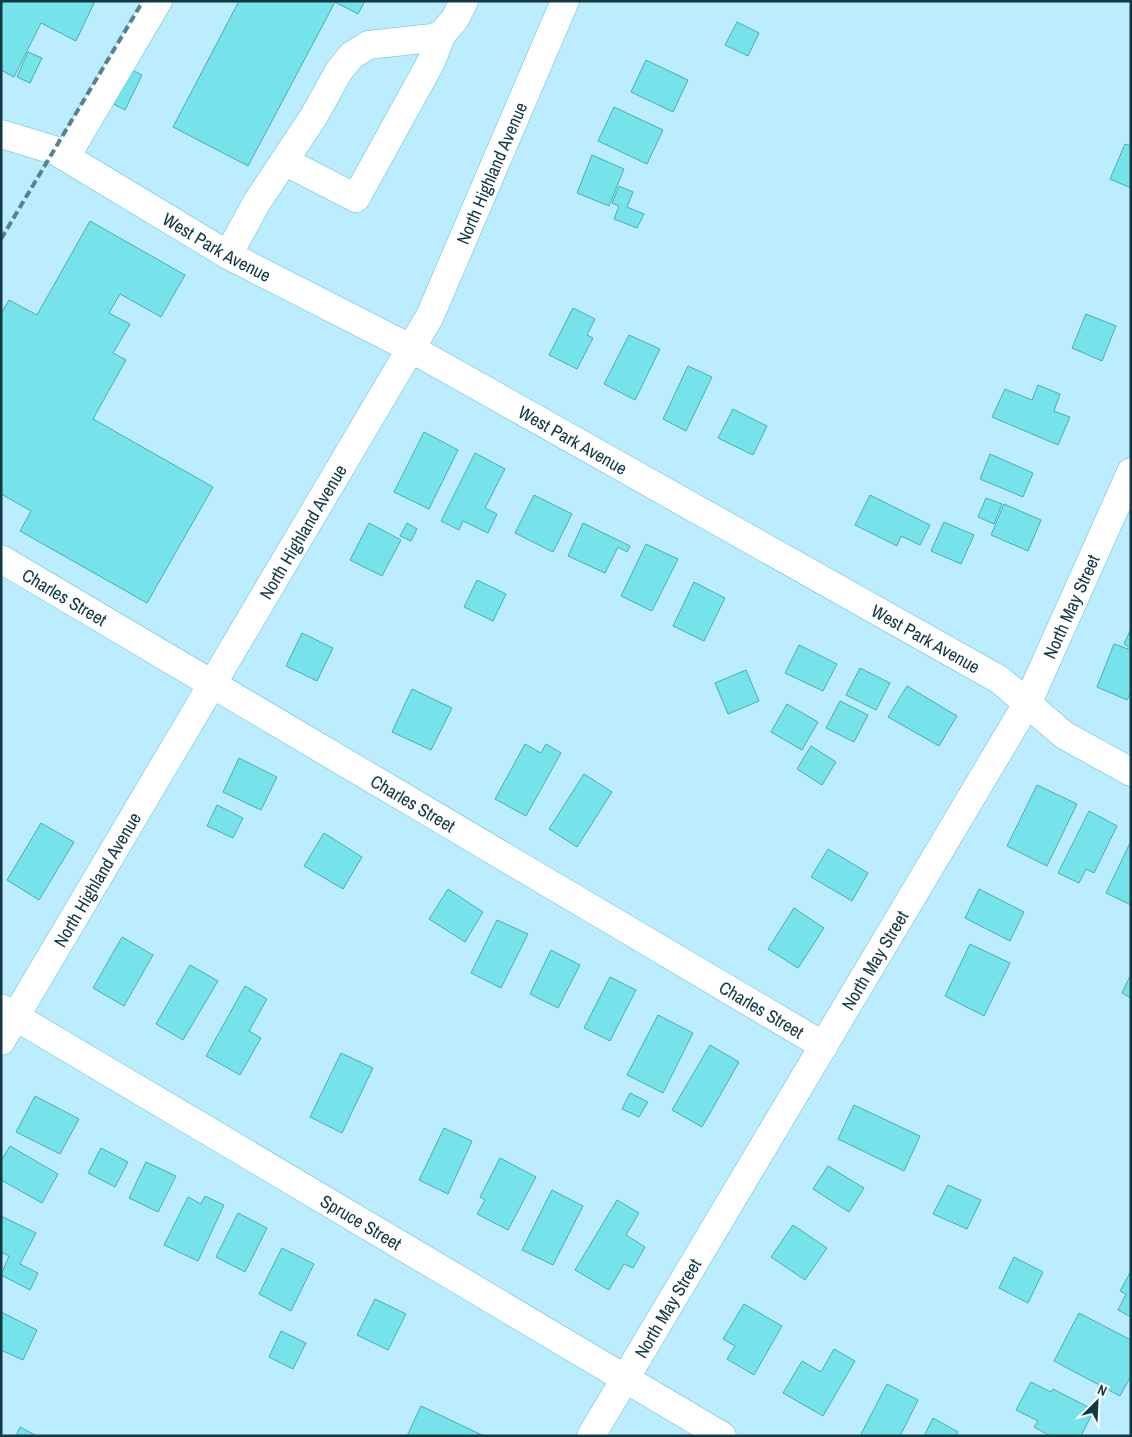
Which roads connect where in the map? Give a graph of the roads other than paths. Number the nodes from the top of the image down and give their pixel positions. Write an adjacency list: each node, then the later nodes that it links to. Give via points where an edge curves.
1 (158, 1): 6 (street)
2 (464, 1): 4 (street, via 456,19)
3 (566, 1): 9 (street, North Highland Avenue, via 435,307)
4 (442, 34): 7 (street, via 368,45 351,56); 7 (street, via 431,62 356,198)
5 (2, 136): 6 (street, West Park Avenue, via 54,150)
6 (66, 157): 8 (street, West Park Avenue)
7 (284, 161): 8 (street)
8 (228, 255): 9 (street, West Park Avenue)
9 (412, 349): 12 (street, North Highland Avenue); 13 (street, West Park Avenue, via 1000,680)
10 (1131, 472): 13 (street, North May Street)
11 (1, 559): 12 (street, Charles Street)
12 (213, 683): 15 (street, North Highland Avenue); 17 (street, Charles Street)
13 (1028, 702): 14 (street, West Park Avenue, via 1064,735); 17 (street, North May Street)
14 (1131, 772)
15 (8, 1013): 16 (street, North Highland Avenue); 18 (street, Spruce Street)
16 (1, 1042)
17 (824, 1046): 18 (street, North May Street)
18 (625, 1380): 19 (street, North May Street); 20 (street, Spruce Street)
19 (591, 1436)
20 (722, 1436)

